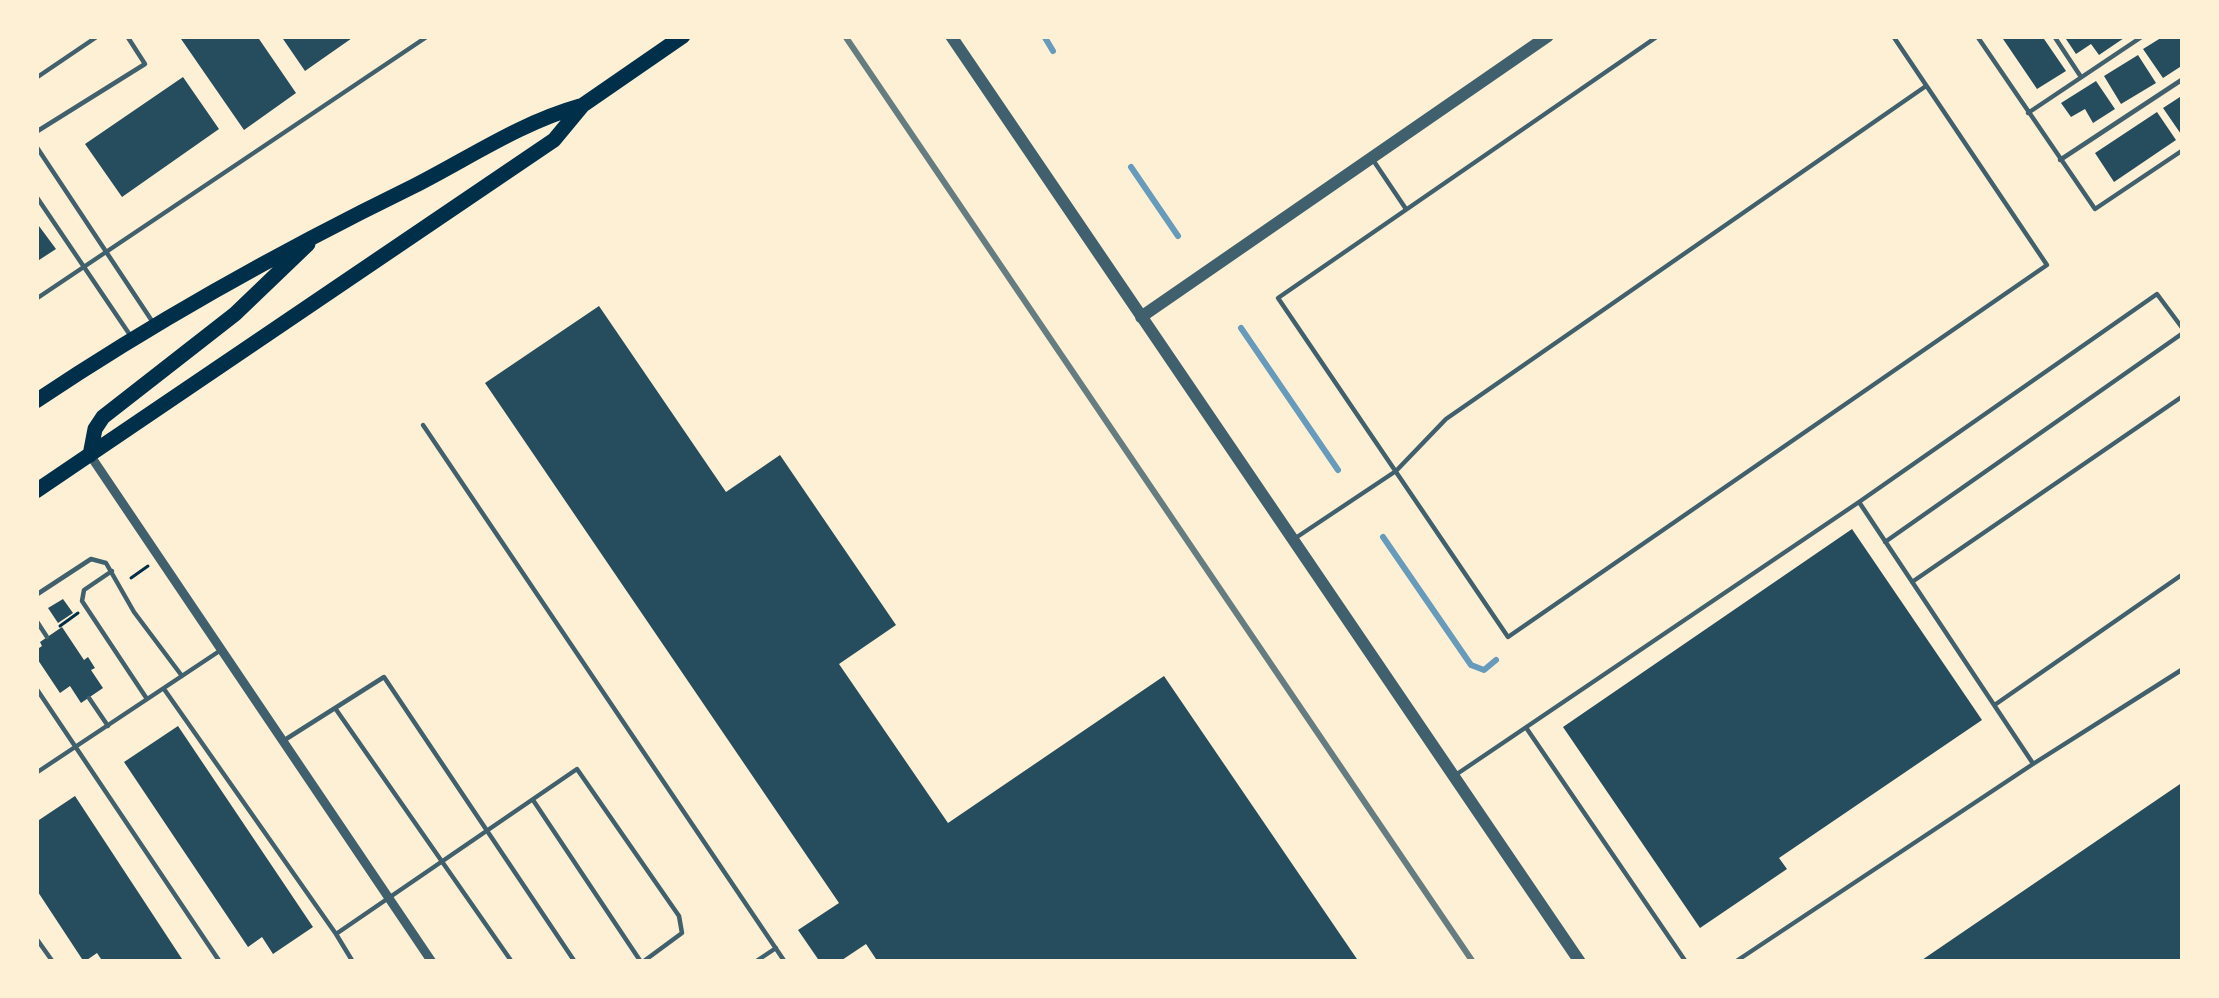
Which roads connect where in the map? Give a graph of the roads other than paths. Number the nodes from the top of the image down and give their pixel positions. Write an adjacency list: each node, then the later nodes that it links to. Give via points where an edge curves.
1 (98, 36): 15 (lane)
2 (128, 36): 20 (lane, via 145,64)
3 (428, 36): 28 (lane)
4 (683, 36): 18 (main road)
5 (951, 36): 31 (street)
6 (1548, 36): 23 (street)
7 (1641, 36): 13 (lane)
8 (1658, 36): 13 (lane)
9 (1893, 36): 17 (lane)
10 (1977, 36): 19 (lane)
11 (2054, 36): 14 (lane)
12 (2143, 36): 14 (lane)
13 (1647, 44): 26 (lane)
14 (2081, 77): 19 (lane)
15 (36, 78)
16 (2183, 79): 24 (lane)
17 (1926, 85): 39 (lane, via 1446,419); 39 (lane, via 2047,265 1508,637)
18 (583, 105): 27 (main road, via 539,118); 38 (main road, via 554,140)
19 (2028, 113): 24 (lane)
20 (36, 132)
21 (36, 146): 28 (lane)
22 (2183, 150): 24 (lane, via 2095,209)
23 (1371, 158): 26 (lane); 31 (street)
24 (2060, 160)
25 (36, 196): 29 (lane)
26 (1406, 209): 39 (lane, via 1278,298)
27 (323, 229): 32 (main road); 38 (main road, via 236,314 103,417)
28 (106, 252): 29 (lane); 32 (lane)
29 (86, 266): 30 (lane); 34 (lane)
30 (36, 299)
31 (1142, 317): 42 (street)
32 (154, 324): 34 (main road)
33 (2183, 331): 41 (lane, via 2157,294); 43 (lane)
34 (132, 338): 36 (main road)
35 (2183, 396): 46 (lane)
36 (36, 401)
37 (423, 425): 72 (lane)
38 (90, 455): 40 (main road); 50 (street)
39 (1396, 470): 42 (lane)
40 (36, 490)
41 (1859, 502): 43 (lane); 60 (lane)
42 (1293, 540): 65 (street)
43 (1885, 542): 46 (lane)
44 (112, 572): 47 (lane, via 91,560); 52 (lane); 56 (lane, via 84,590 82,602)
45 (2183, 574): 57 (lane)
46 (1912, 582): 57 (lane)
47 (36, 595)
48 (36, 620): 49 (lane)
49 (47, 637)
50 (221, 650): 52 (lane); 61 (street)
51 (2183, 669): 63 (lane)
52 (182, 676): 54 (lane)
53 (36, 688): 62 (lane)
54 (164, 688): 56 (lane); 70 (lane)
55 (89, 698): 59 (lane)
56 (148, 699): 59 (lane)
57 (1994, 706): 63 (lane)
58 (335, 708): 61 (lane); 67 (lane, via 384,677); 68 (lane)
59 (107, 726): 62 (lane)
60 (1526, 727): 65 (lane); 83 (lane)
61 (283, 741): 69 (street)
62 (76, 748): 64 (lane); 75 (lane)
63 (2033, 764): 84 (lane)
64 (36, 773)
65 (1454, 776): 82 (street)
66 (532, 800): 67 (lane); 73 (lane); 73 (lane, via 577,770 679,916 682,933)
67 (487, 831): 68 (lane); 79 (lane)
68 (443, 861): 69 (lane); 78 (lane)
69 (388, 897): 70 (lane); 77 (street)
70 (336, 934): 76 (lane)
71 (36, 938): 74 (lane)
72 (776, 948): 80 (lane); 81 (lane)
73 (642, 961)
74 (52, 962)
75 (220, 962)
76 (353, 962)
77 (432, 962)
78 (512, 962)
79 (575, 962)
80 (755, 962)
81 (785, 962)
82 (1580, 962)
83 (1686, 962)
84 (1735, 962)

